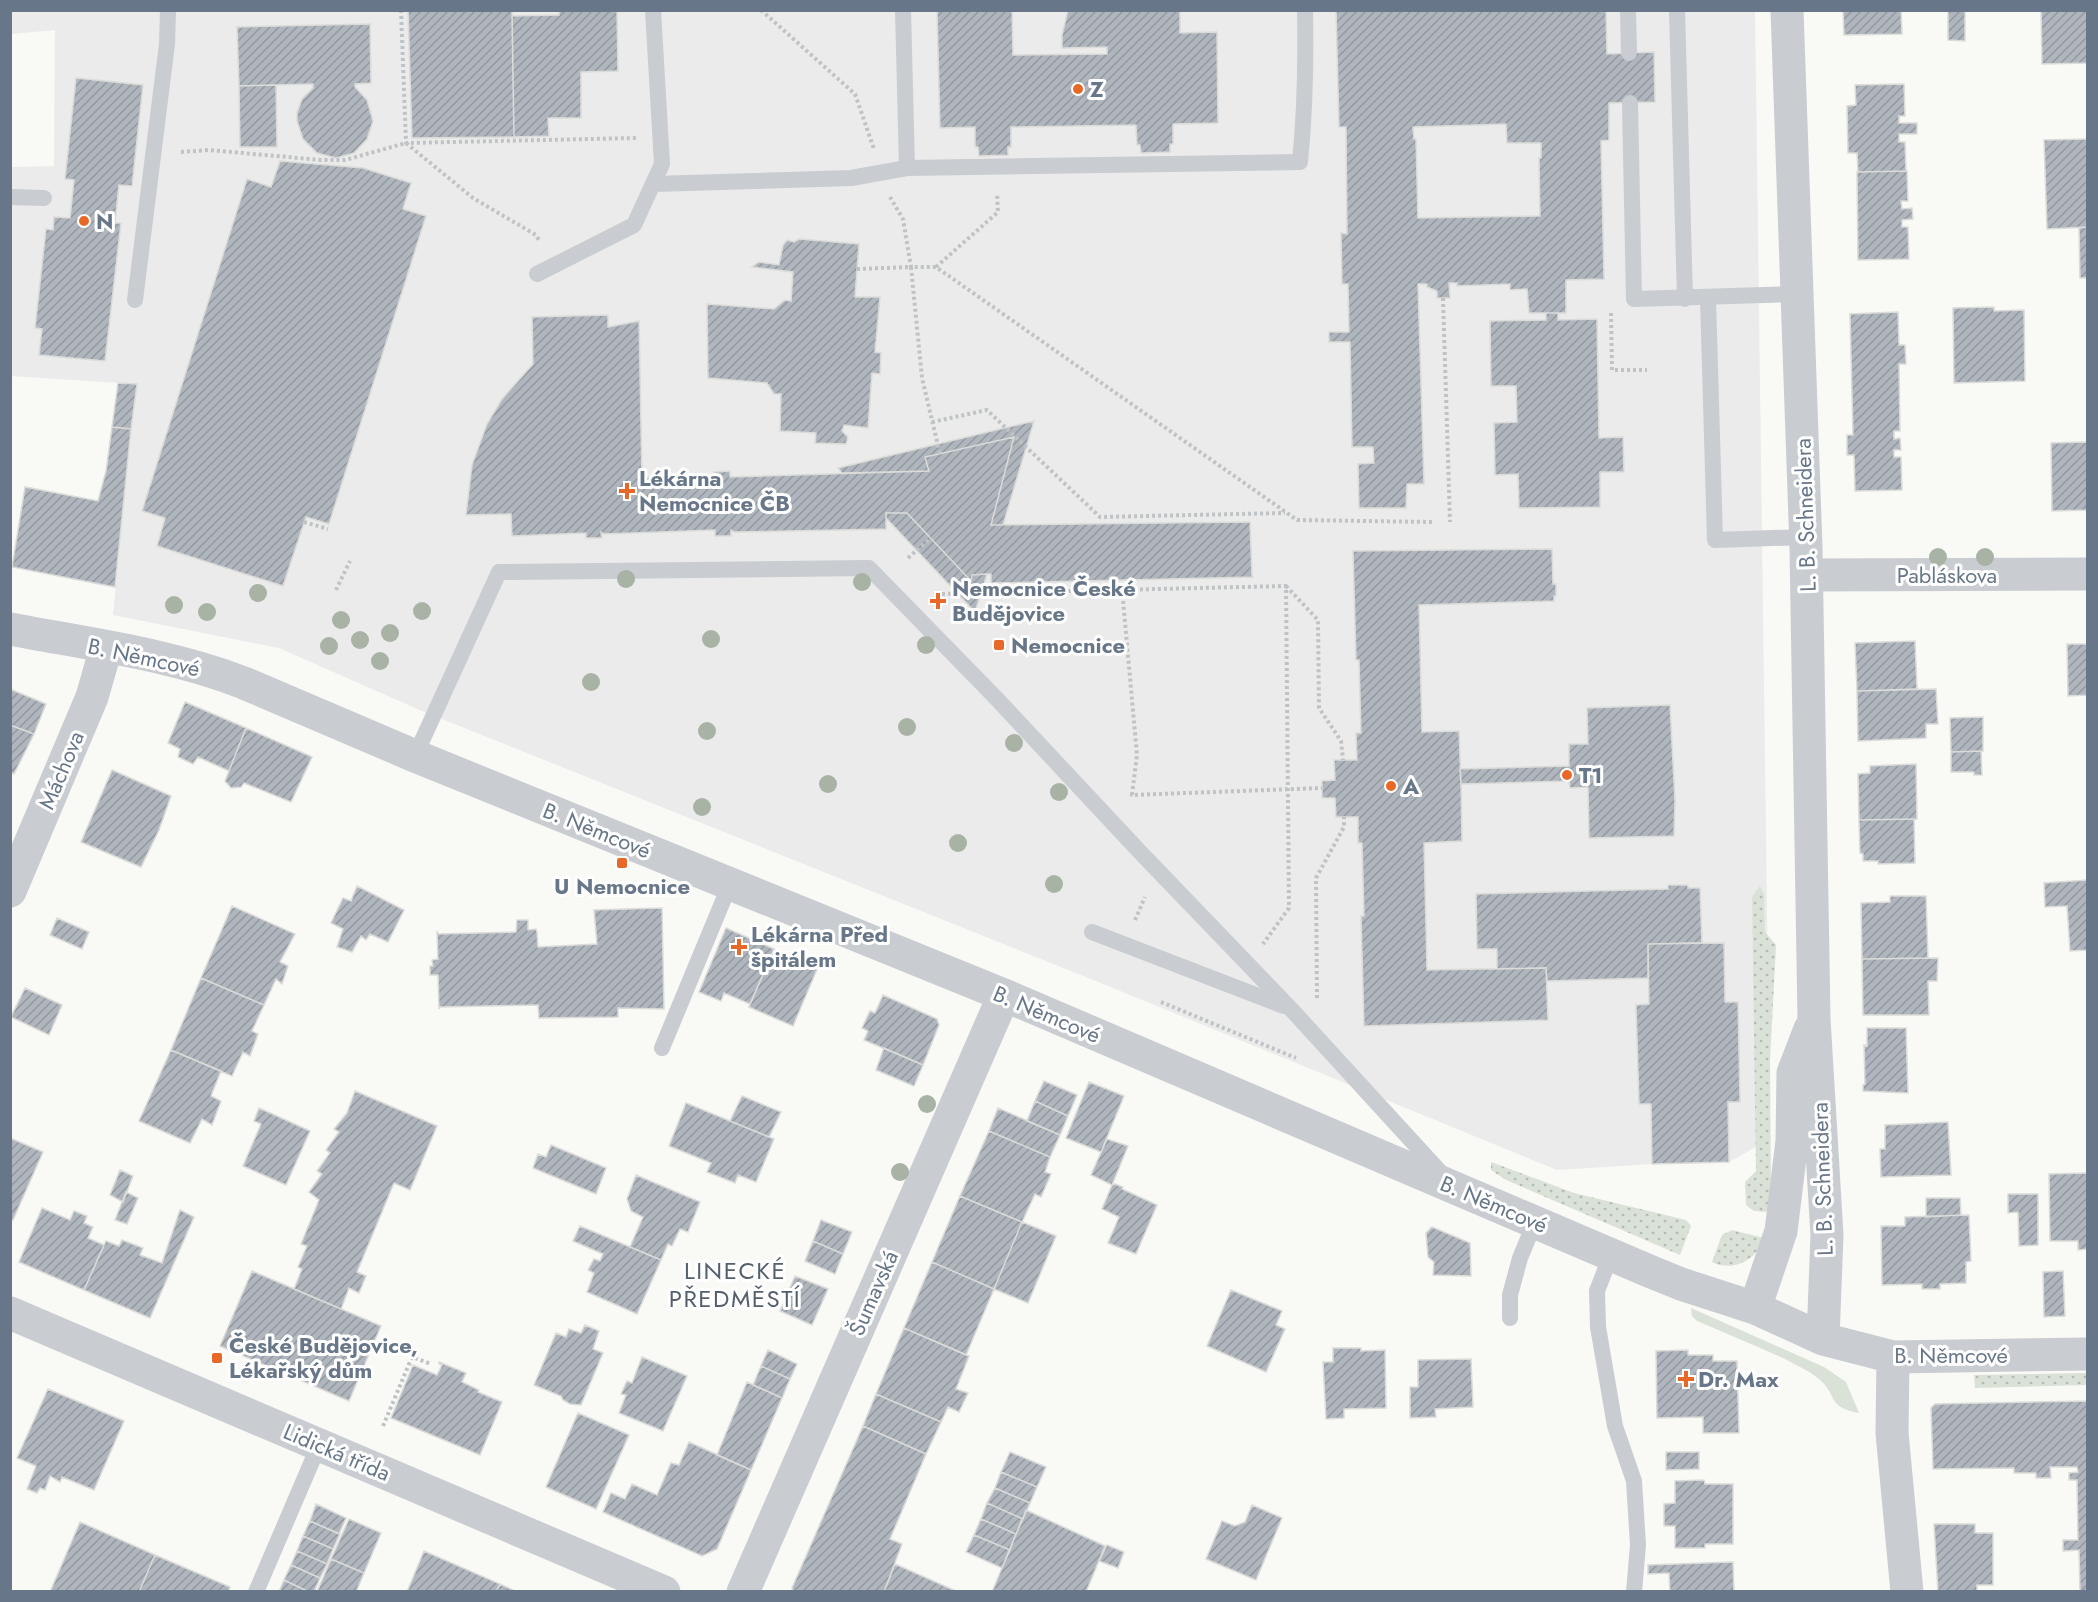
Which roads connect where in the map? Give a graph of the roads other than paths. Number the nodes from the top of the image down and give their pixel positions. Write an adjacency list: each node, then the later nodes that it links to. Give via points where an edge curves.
1 (168, 10): 18 (lane)
2 (653, 10): 11 (lane, via 662,164)
3 (903, 10): 10 (lane)
4 (1305, 10): 10 (lane, via 1300,162)
5 (1628, 10): 8 (lane)
6 (1677, 10): 16 (lane)
7 (1787, 10): 15 (street, L. B. Schneidera)
8 (1629, 53)
9 (1630, 103): 16 (lane, via 1634,299)
10 (907, 168): 11 (lane, via 851,178)
11 (653, 184): 14 (lane, via 634,225)
12 (10, 196): 13 (lane)
13 (44, 198)
14 (537, 274)
15 (1797, 294): 17 (lane); 19 (street, L. B. Schneidera)
16 (1685, 298): 17 (lane)
17 (1708, 298): 19 (lane, via 1715,540)
18 (135, 300)
19 (1806, 537): 21 (street, L. B. Schneidera)
20 (2088, 574): 21 (street, Pabláskova)
21 (1807, 575): 30 (street, L. B. Schneidera)
22 (10, 629): 23 (street, B. Němcové)
23 (106, 648): 24 (street, B. Němcové, via 221,674); 26 (street, Máchova, via 92,697)
24 (415, 756): 25 (street, B. Němcové); 29 (lane, via 499,572 869,568)
25 (730, 884): 28 (street, B. Němcové); 31 (lane)
26 (10, 891)
27 (1092, 932): 29 (lane)
28 (1004, 995): 32 (street, B. Němcové); 44 (street, Šumavská)
29 (1290, 1008): 32 (lane)
30 (1814, 1019): 35 (street, L. B. Schneidera, via 1793,1072 1792,1141 1781,1231); 38 (street, L. B. Schneidera, via 1827,1235)
31 (662, 1048)
32 (1452, 1186): 33 (street, B. Němcové)
33 (1535, 1222): 34 (street, B. Němcové); 37 (lane, via 1510,1295)
34 (1611, 1255): 35 (street, B. Němcové, via 1681,1284); 45 (lane, via 1597,1292 1599,1327 1615,1426 1634,1481 1638,1545)
35 (1755, 1308): 38 (street, B. Němcové)
36 (10, 1313): 41 (street, Lidická třída)
37 (1510, 1318)
38 (1823, 1339): 40 (street, B. Němcové)
39 (2088, 1354): 40 (street, B. Němcové)
40 (1893, 1357): 46 (street, via 1892,1433)
41 (319, 1444): 42 (lane); 43 (street, Lidická třída)
42 (256, 1592)
43 (664, 1592)
44 (743, 1592)
45 (1634, 1592)
46 (1907, 1592)

